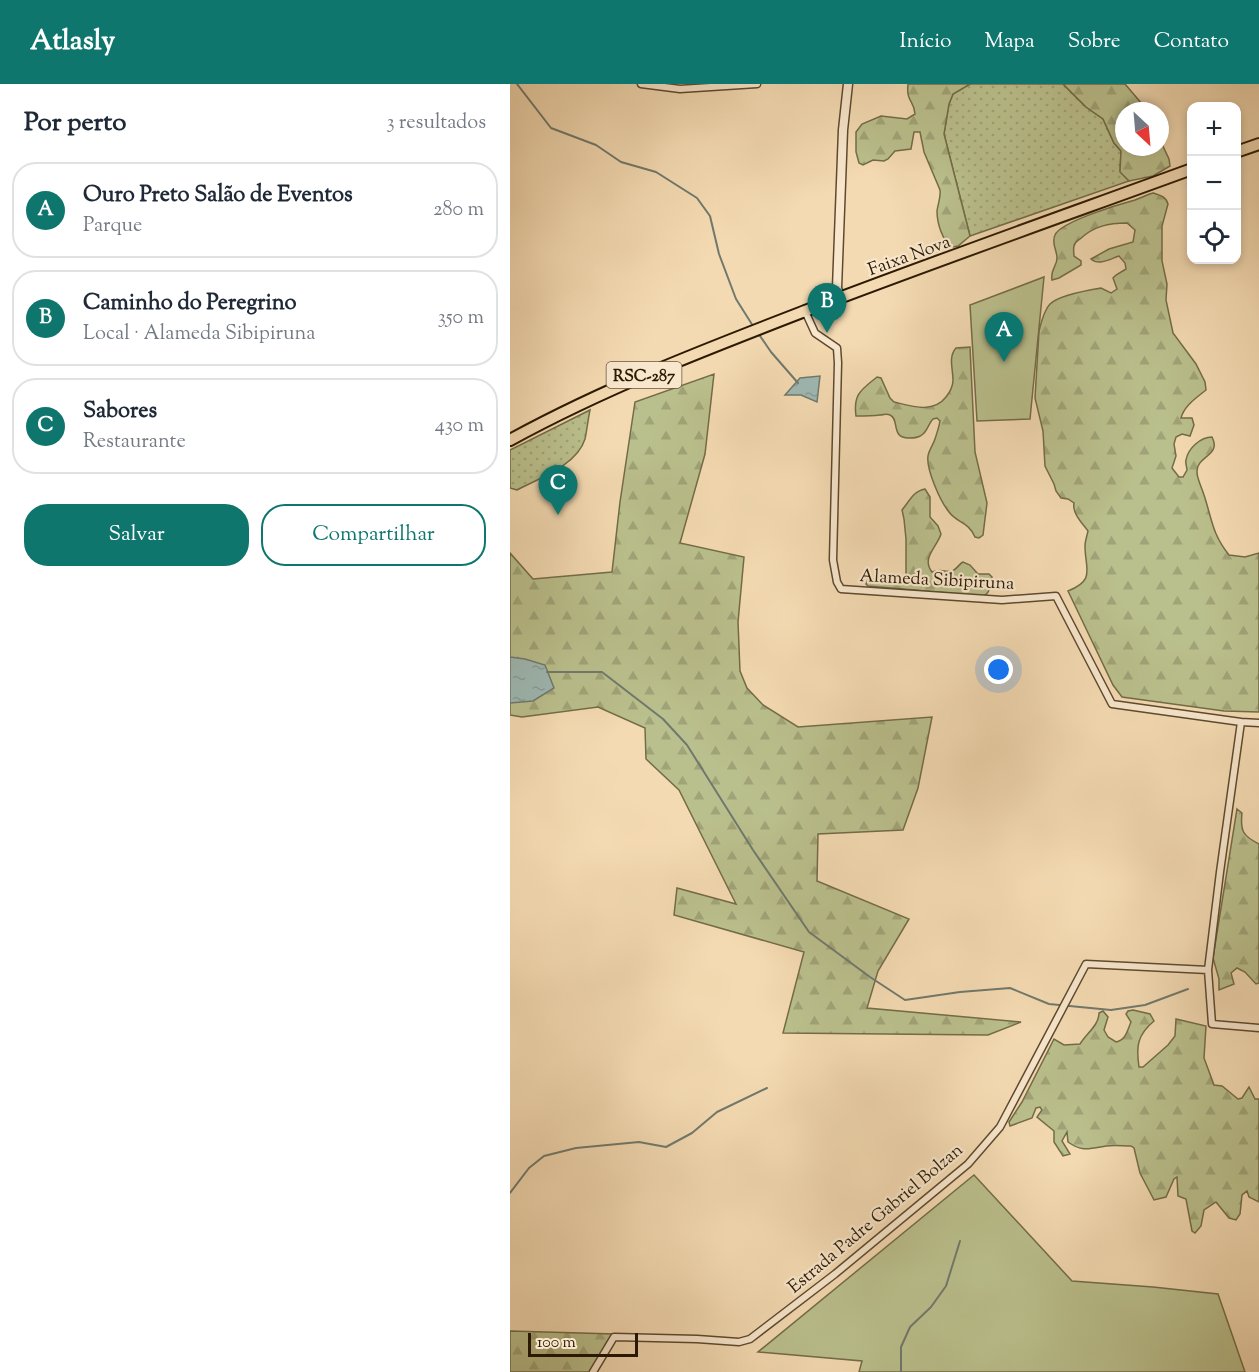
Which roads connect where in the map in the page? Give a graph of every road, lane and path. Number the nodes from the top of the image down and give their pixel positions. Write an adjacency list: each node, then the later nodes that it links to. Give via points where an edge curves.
1 (641, 84): 4 (street)
2 (757, 84): 4 (street)
3 (846, 84): 8 (street, via 837,288)
4 (680, 87)
5 (1259, 144): 6 (highway)
6 (1241, 150)
7 (1187, 170): 8 (highway, Faixa Nova / RSC-287)
8 (840, 298): 9 (highway, Faixa Nova / RSC-287)
9 (805, 311): 10 (highway, Faixa Nova / RSC-287, via 687,356); 11 (street, Alameda Sibipiruna, via 815,333 837,348 833,560 838,587 1002,600 1056,596 1112,704)
10 (510, 440)
11 (1241, 722): 12 (street, Alameda Sibipiruna); 13 (street)
12 (1259, 723)
13 (1208, 970): 14 (street, via 1212,1024); 15 (street, Estrada Padre Gabriel Bolzan, via 1086,964 1000,1127 968,1164 836,1274 750,1339 739,1342 614,1337)
14 (1259, 1028)
15 (593, 1372)

